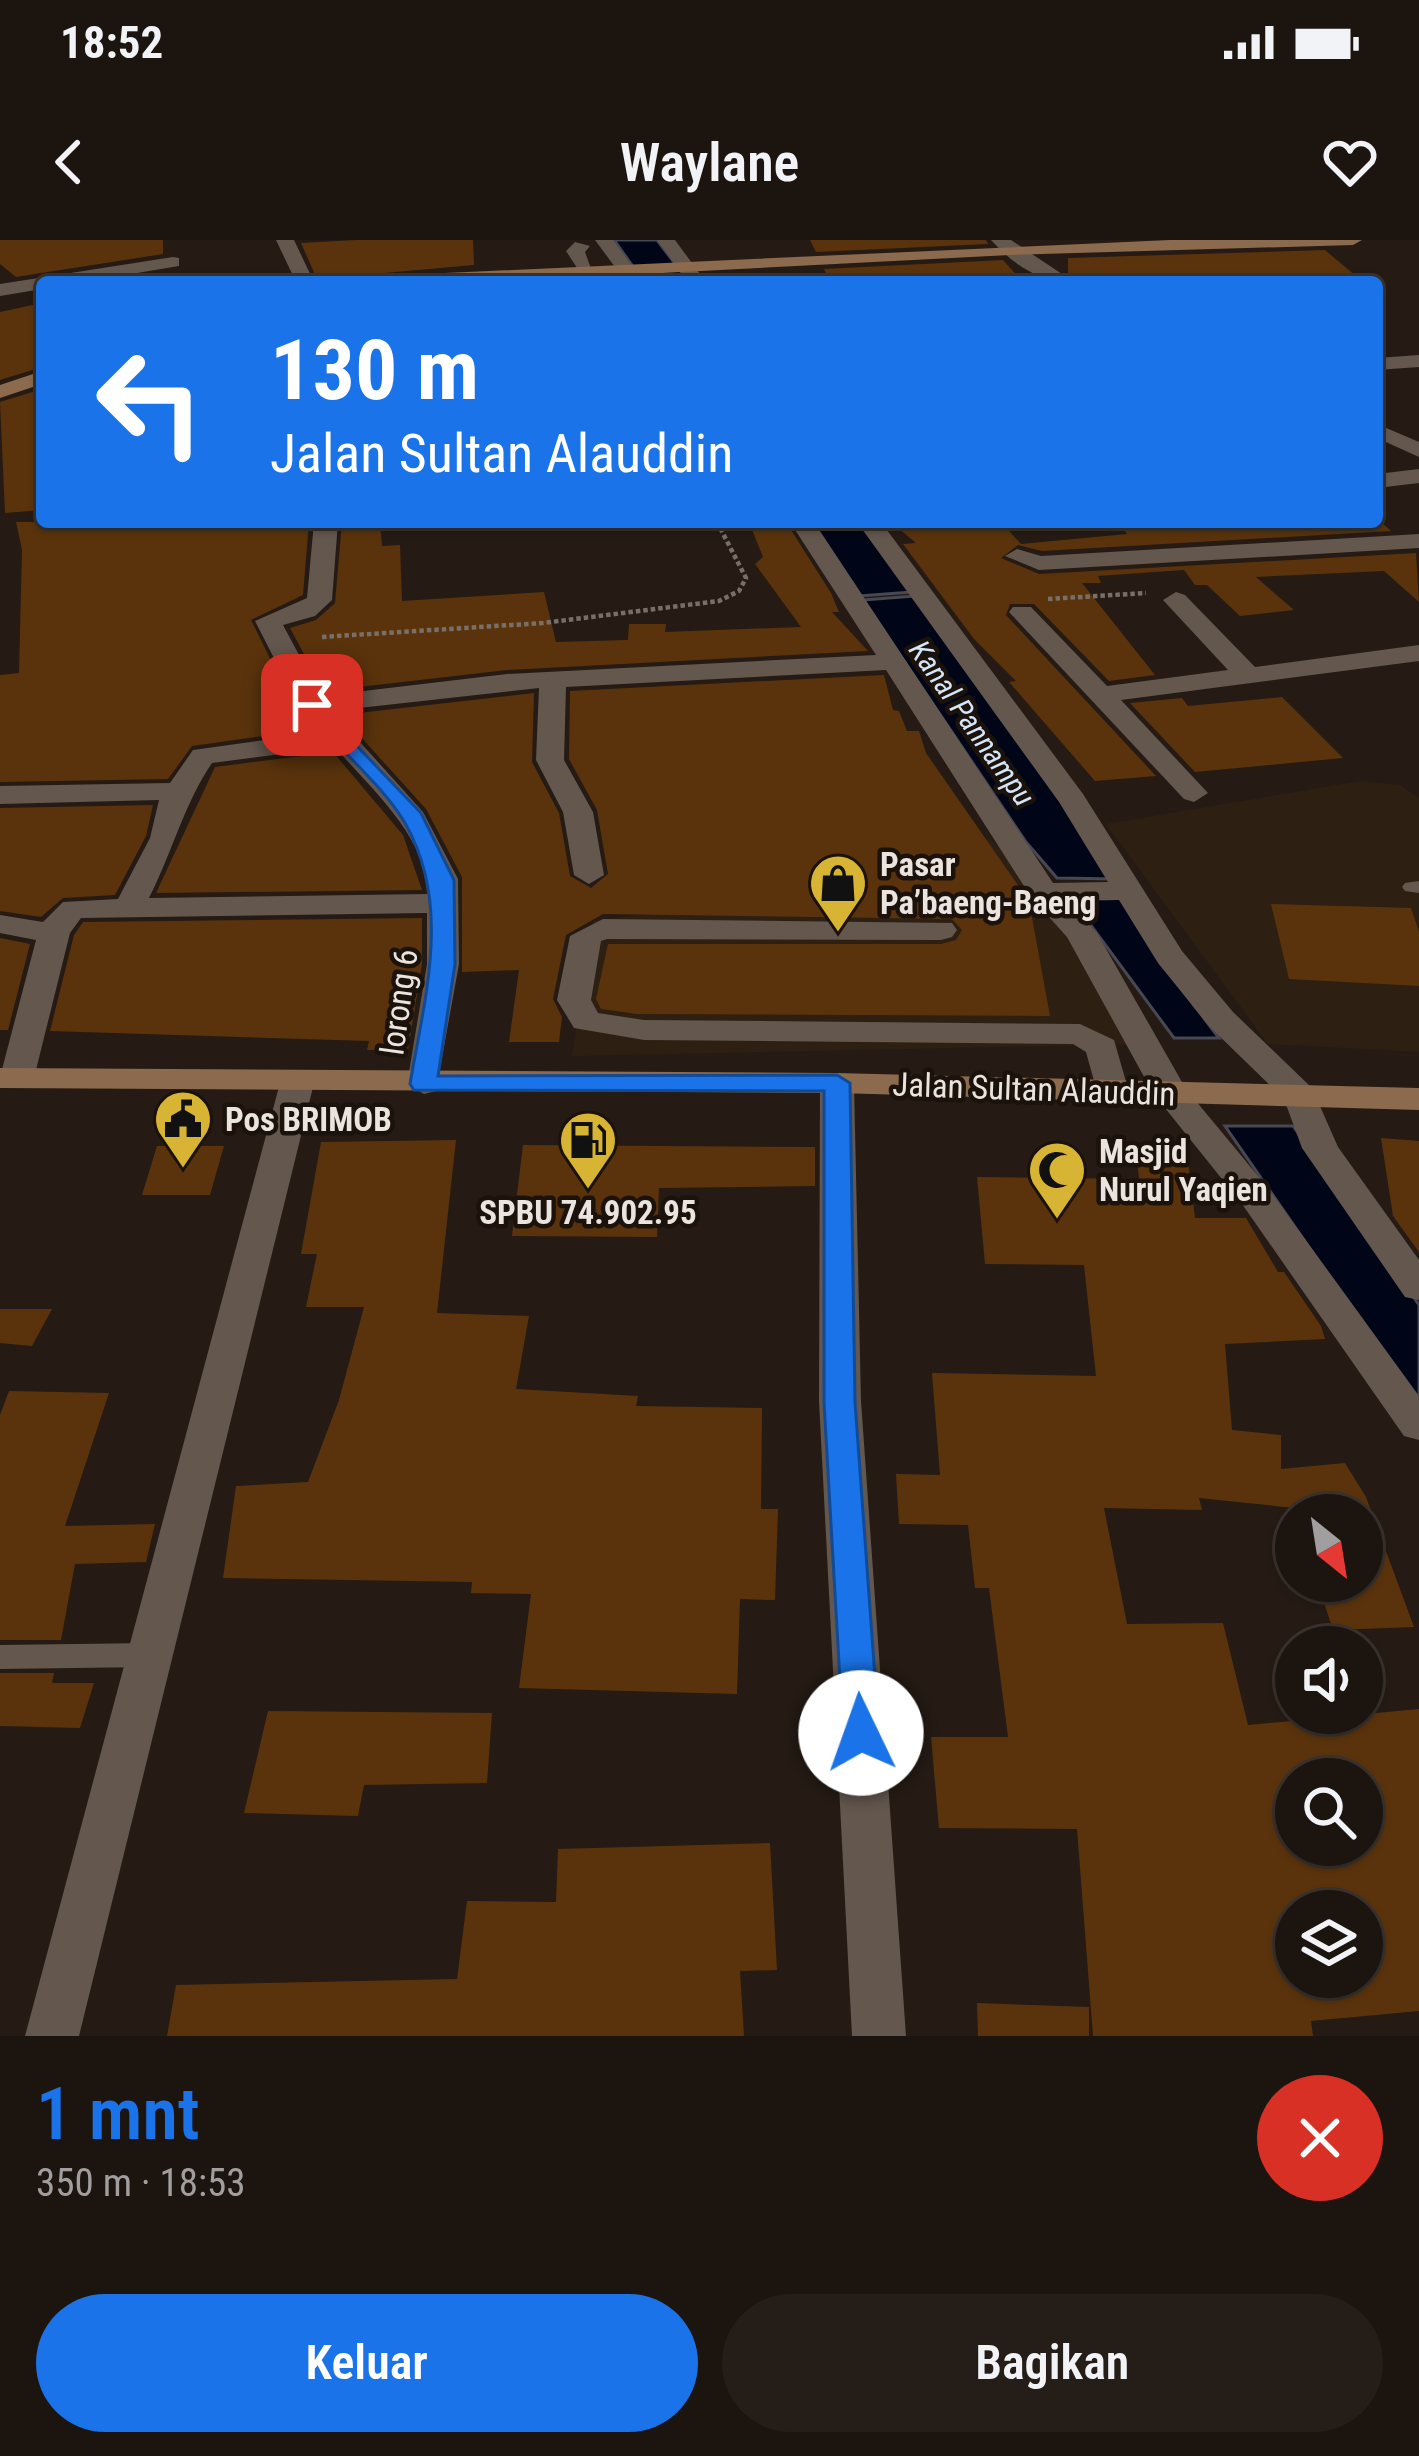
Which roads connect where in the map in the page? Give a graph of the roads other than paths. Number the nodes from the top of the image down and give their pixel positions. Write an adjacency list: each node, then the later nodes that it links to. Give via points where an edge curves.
1 (151, 240): 13 (street, via 180,267)
2 (285, 240): 14 (street)
3 (604, 240): 11 (street)
4 (666, 240): 9 (street)
5 (693, 240): 10 (street)
6 (1353, 240): 8 (main road)
7 (579, 243): 12 (street)
8 (1005, 245): 10 (main road); 17 (street)
9 (681, 263): 10 (main road); 11 (main road); 16 (street)
10 (709, 263)
11 (630, 272): 12 (main road)
12 (583, 273): 15 (main road)
13 (104, 276)
14 (302, 276)
15 (519, 276)
16 (692, 276)
17 (1055, 276)
18 (36, 284): 19 (street)
19 (0, 290)
20 (1419, 361): 21 (street)
21 (1383, 364)
22 (36, 379): 23 (main road)
23 (0, 392)
24 (1383, 433): 25 (street)
25 (1419, 450)
26 (1419, 476): 27 (street)
27 (1383, 480)
28 (326, 528): 40 (street, lorong 6, via 320,600 270,618)
29 (806, 528): 36 (street)
30 (872, 528): 46 (street, via 1073,800)
31 (1419, 541): 32 (street, via 1039,563)
32 (1017, 556)
33 (1177, 600): 37 (street)
34 (1022, 612): 39 (street)
35 (1419, 653): 37 (street)
36 (890, 662): 38 (street); 47 (street)
37 (1246, 673): 39 (street)
38 (553, 681): 40 (street); 45 (street, via 550,760 578,812)
39 (1098, 695): 43 (street)
40 (312, 705): 41 (street, lorong 6)
41 (341, 738): 42 (street, via 208,754); 48 (street, lorong 6, via 413,818)
42 (178, 791): 44 (street); 49 (street, via 165,838)
43 (1194, 793)
44 (0, 795)
45 (589, 875)
46 (1123, 891): 47 (street); 59 (street, via 1194,989)
47 (1055, 892): 58 (street)
48 (447, 903): 49 (street); 56 (street, lorong 6)
49 (130, 906): 52 (street, via 74,909)
50 (0, 924): 52 (street)
51 (941, 930): 57 (street, via 603,929 586,936 574,1000 586,1022 644,1030 1081,1034 1102,1047)
52 (54, 933): 53 (street)
53 (9, 1078): 54 (main road, Jalan Sultan Alauddin)
54 (296, 1083): 56 (main road, Jalan Sultan Alauddin); 63 (street)
55 (837, 1083): 56 (main road, Jalan Sultan Alauddin); 57 (main road, Jalan Sultan Alauddin); 66 (street, via 839,1402)
56 (424, 1084)
57 (1111, 1092): 58 (main road, Jalan Sultan Alauddin)
58 (1171, 1093): 59 (main road, Jalan Sultan Alauddin); 62 (street)
59 (1300, 1095): 60 (main road, Jalan Sultan Alauddin); 61 (street, via 1320,1148)
60 (1419, 1099)
61 (1419, 1288)
62 (1419, 1426)
63 (150, 1655): 64 (lane); 65 (street)
64 (0, 1658)
65 (52, 2036)
66 (879, 2036)

